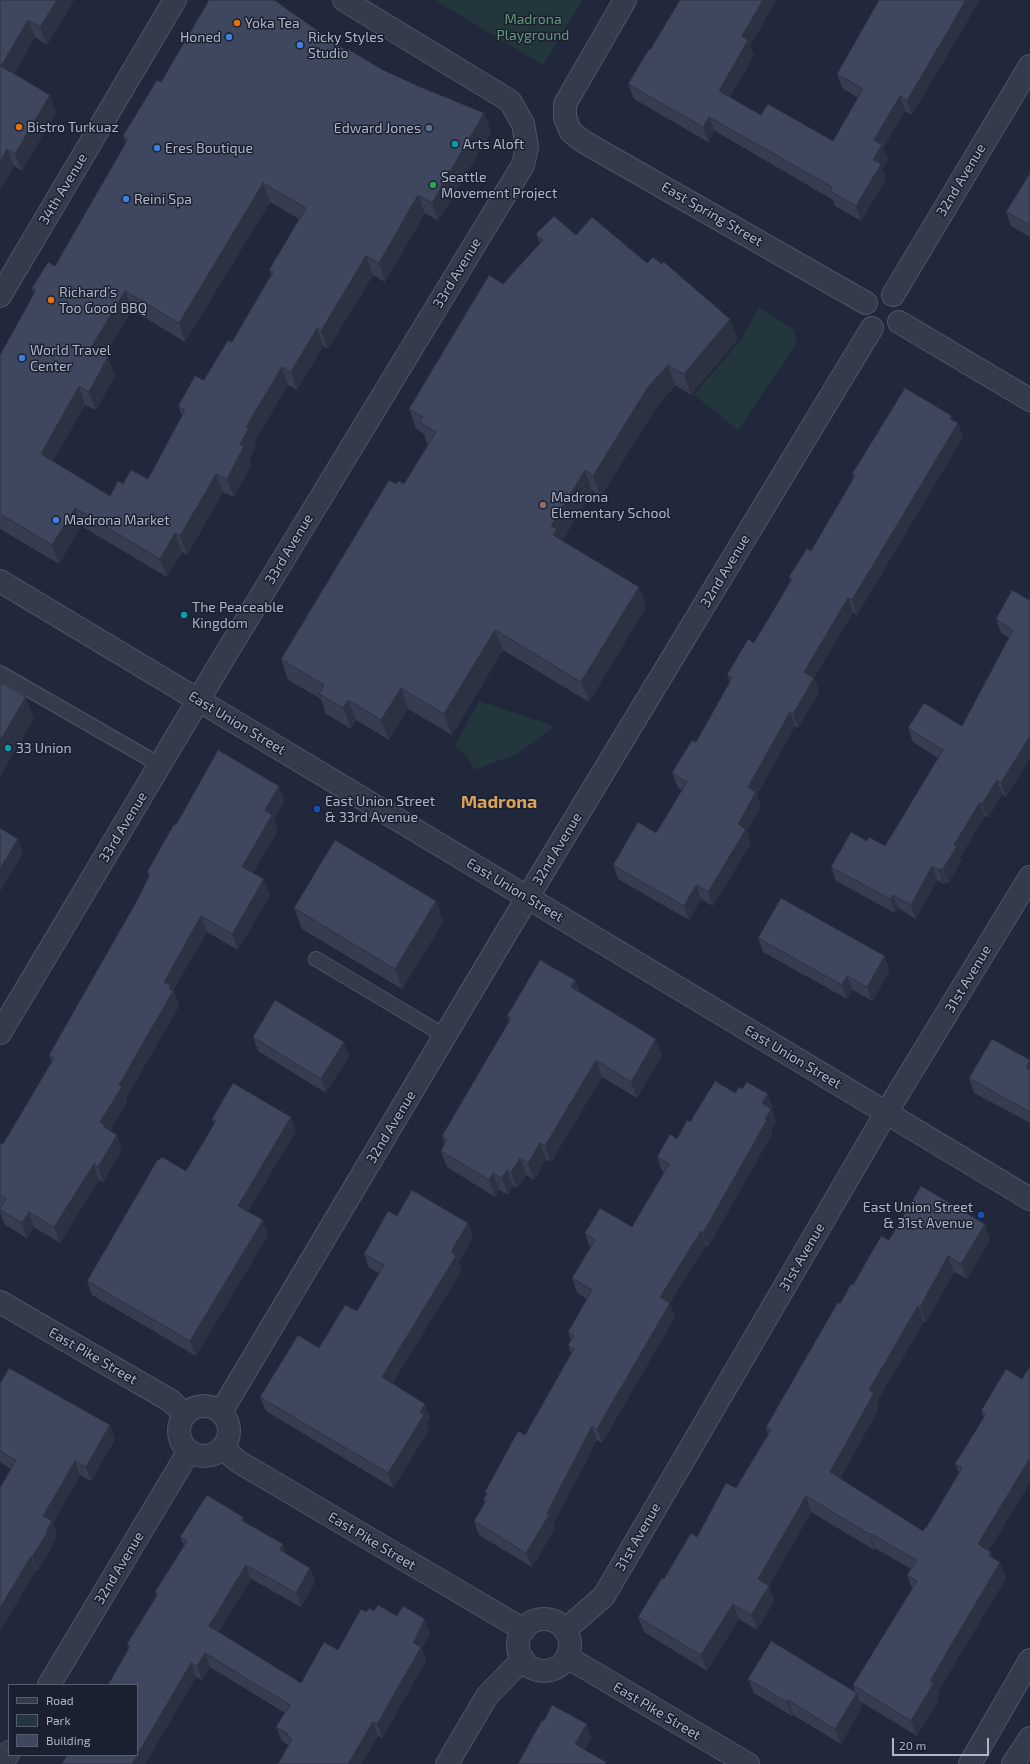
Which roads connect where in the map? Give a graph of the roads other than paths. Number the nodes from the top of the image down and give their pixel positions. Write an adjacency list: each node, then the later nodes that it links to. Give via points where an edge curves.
1 (176, 0): 6 (street, 34th Avenue)
2 (344, 0): 13 (street, 33rd Avenue, via 510,101 522,124 527,147 523,165)
3 (625, 0): 7 (street, East Spring Street, via 564,104 565,118 571,132 584,142)
4 (1030, 66): 5 (street, 32nd Avenue)
5 (893, 295): 7 (street, via 878,293 871,296); 8 (street, via 902,307)
6 (0, 296)
7 (866, 303): 9 (street, via 863,313)
8 (900, 322): 9 (street, via 887,331 880,332); 10 (street)
9 (872, 328): 16 (street, 32nd Avenue)
10 (1030, 400)
11 (0, 581): 13 (street, East Union Street)
12 (0, 673): 14 (lane)
13 (199, 699): 14 (street, 33rd Avenue); 16 (street, East Union Street)
14 (160, 765): 18 (street, 33rd Avenue)
15 (1030, 877): 20 (street, 31st Avenue)
16 (527, 898): 19 (street, 32nd Avenue); 20 (street, East Union Street)
17 (316, 959): 19 (lane)
18 (0, 1034)
19 (445, 1036): 23 (street, 32nd Avenue)
20 (886, 1113): 21 (street, East Union Street); 28 (street, 31st Avenue, via 604,1596)
21 (1030, 1199)
22 (0, 1302): 24 (street, East Pike Street, via 171,1402)
23 (221, 1412): 24 (street, via 205,1405 196,1406); 25 (street, via 229,1424 230,1432)
24 (184, 1414): 26 (street, via 178,1433)
25 (222, 1448): 26 (street, via 210,1455 202,1456); 27 (street, East Pike Street, via 239,1462)
26 (190, 1451): 32 (street, 32nd Avenue)
27 (524, 1630): 28 (street, via 534,1622 546,1619); 30 (street, via 519,1647)
28 (565, 1630): 29 (street, via 570,1639)
29 (567, 1657): 30 (street, via 558,1668 541,1671); 37 (street, East Pike Street)
30 (523, 1659): 36 (street, via 487,1696)
31 (1030, 1660): 38 (street)
32 (50, 1684)
33 (1030, 1738): 39 (street)
34 (8, 1754): 35 (street)
35 (2, 1764)
36 (447, 1764)
37 (748, 1764)
38 (970, 1764)
39 (1013, 1764)

